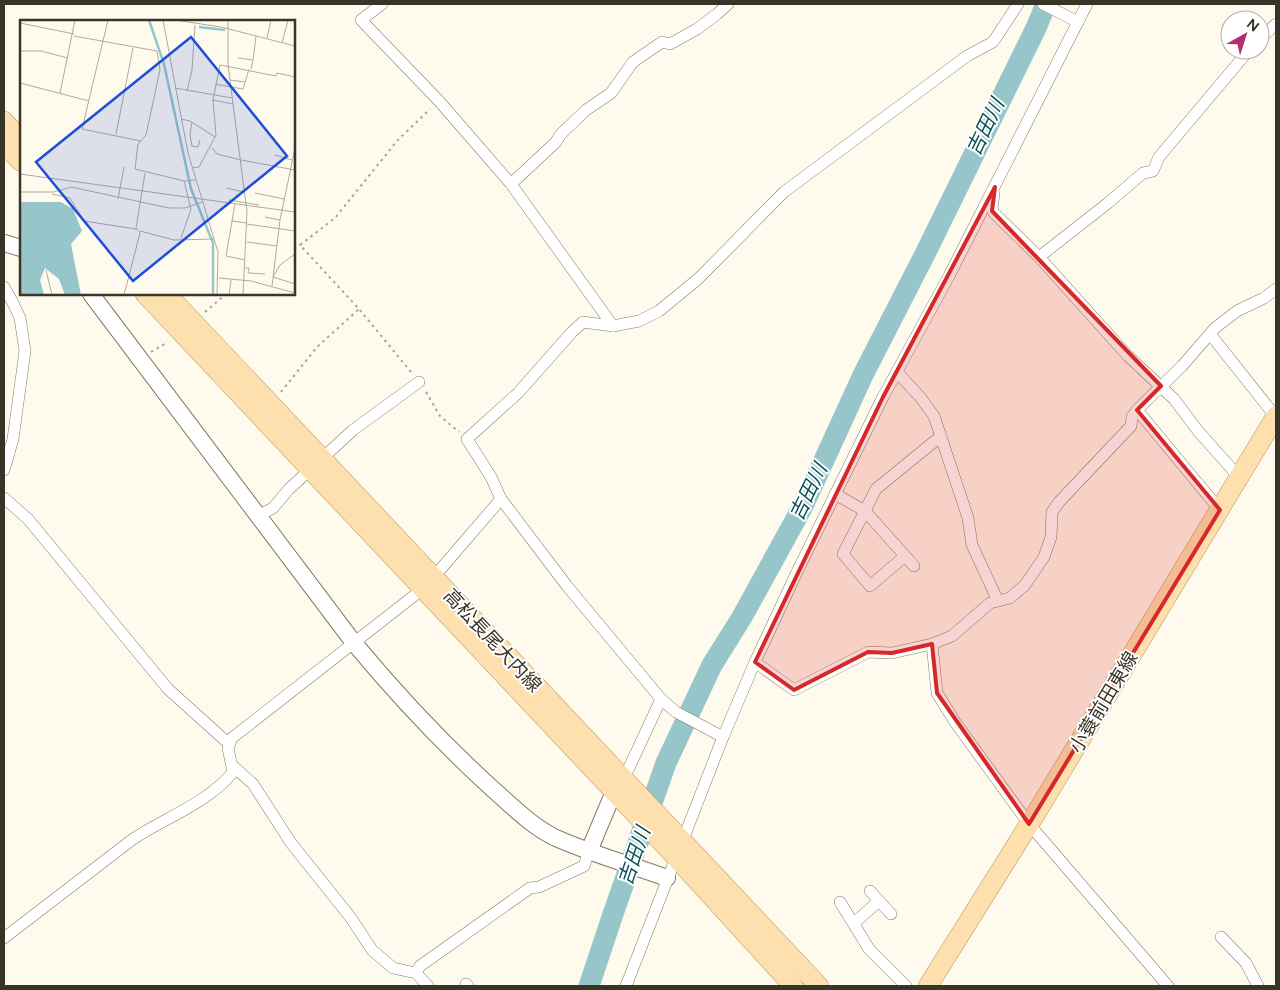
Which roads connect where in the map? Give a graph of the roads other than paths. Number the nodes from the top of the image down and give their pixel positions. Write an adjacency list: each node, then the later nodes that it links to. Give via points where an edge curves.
1 (382, 4): 12 (street, via 361,20)
2 (728, 4): 12 (street, via 697,29 670,44 662,42 633,62 611,93 586,110)
3 (1018, 4): 22 (street, via 993,42 967,56 784,192 698,279 659,311 639,321)
4 (1043, 4): 6 (street)
5 (1087, 4): 6 (street)
6 (1078, 22): 13 (street)
7 (1240, 60): 16 (street, via 1158,157 1153,171 1143,173)
8 (4, 121): 9 (main road)
9 (20, 139)
10 (4, 144): 11 (main road)
11 (20, 161)
12 (511, 184): 22 (street)
13 (995, 187): 16 (street, via 994,213); 24 (street)
14 (4, 243): 15 (street)
15 (20, 248)
16 (1039, 257): 26 (street, via 1128,356)
17 (4, 287): 31 (street, via 20,318 26,351 14,439)
18 (1276, 288): 23 (street, via 1264,298 1237,311)
19 (92, 295): 38 (street)
20 (146, 295): 30 (main road, 高松長尾大内線)
21 (167, 295): 30 (main road, 高松長尾大内線)
22 (613, 326): 35 (street, via 583,322 518,393 467,439)
23 (1210, 334): 26 (street); 28 (street)
24 (897, 372): 29 (street, via 934,416); 33 (street)
25 (419, 382): 30 (street, via 353,430)
26 (1161, 386): 27 (street); 32 (street)
27 (1137, 410): 36 (street); 42 (street, via 1131,426 1052,512 1051,537 1044,557 1025,585 1010,598)
28 (1276, 416): 32 (main road, 小蓑前田東線)
29 (941, 436): 37 (street, via 876,489); 42 (street, via 968,518 972,545)
30 (317, 465): 38 (street, via 273,508); 41 (main road, 高松長尾大内線)
31 (4, 470)
32 (1239, 477): 36 (main road, 小蓑前田東線)
33 (835, 494): 37 (street); 45 (street)
34 (4, 498): 48 (street, via 28,519 168,689)
35 (501, 499): 41 (street); 46 (street, via 567,586)
36 (1220, 510): 51 (main road, 小蓑前田東線)
37 (865, 511): 39 (street); 39 (street, via 843,554 870,586)
38 (258, 516): 43 (street)
39 (905, 556): 40 (street)
40 (914, 566)
41 (428, 583): 43 (street); 50 (main road, 高松長尾大内線)
42 (998, 601): 44 (street, via 990,603 952,636)
43 (354, 644): 48 (street); 53 (street, via 385,681 475,773 519,812 556,838)
44 (932, 644): 45 (street, via 892,653 868,652 794,690); 51 (street, via 937,693)
45 (755, 662): 47 (street)
46 (661, 699): 47 (street, via 676,712); 50 (street)
47 (723, 737): 52 (street)
48 (228, 743): 49 (street)
49 (233, 766): 61 (street, via 234,772 207,796 153,825); 62 (street, via 254,784 291,843 351,918 372,950 393,968)
50 (622, 790): 52 (main road, 高松長尾大内線); 53 (street, via 610,801)
51 (1029, 824): 68 (main road, 小蓑前田東線); 69 (street)
52 (676, 846): 54 (street); 65 (main road, 高松長尾大内線); 66 (main road, 高松長尾大内線)
53 (596, 853): 54 (street); 62 (street, via 584,866 530,888 420,966)
54 (662, 876): 64 (street)
55 (870, 891): 56 (street)
56 (879, 901): 58 (street); 59 (street)
57 (840, 902): 59 (street)
58 (891, 914)
59 (854, 923): 67 (street, via 868,949)
60 (1221, 937): 70 (street, via 1246,963)
61 (4, 938)
62 (416, 973): 63 (street)
63 (428, 986)
64 (626, 986)
65 (793, 986)
66 (819, 986)
67 (906, 986)
68 (928, 986)
69 (1168, 986)
70 (1258, 986)

